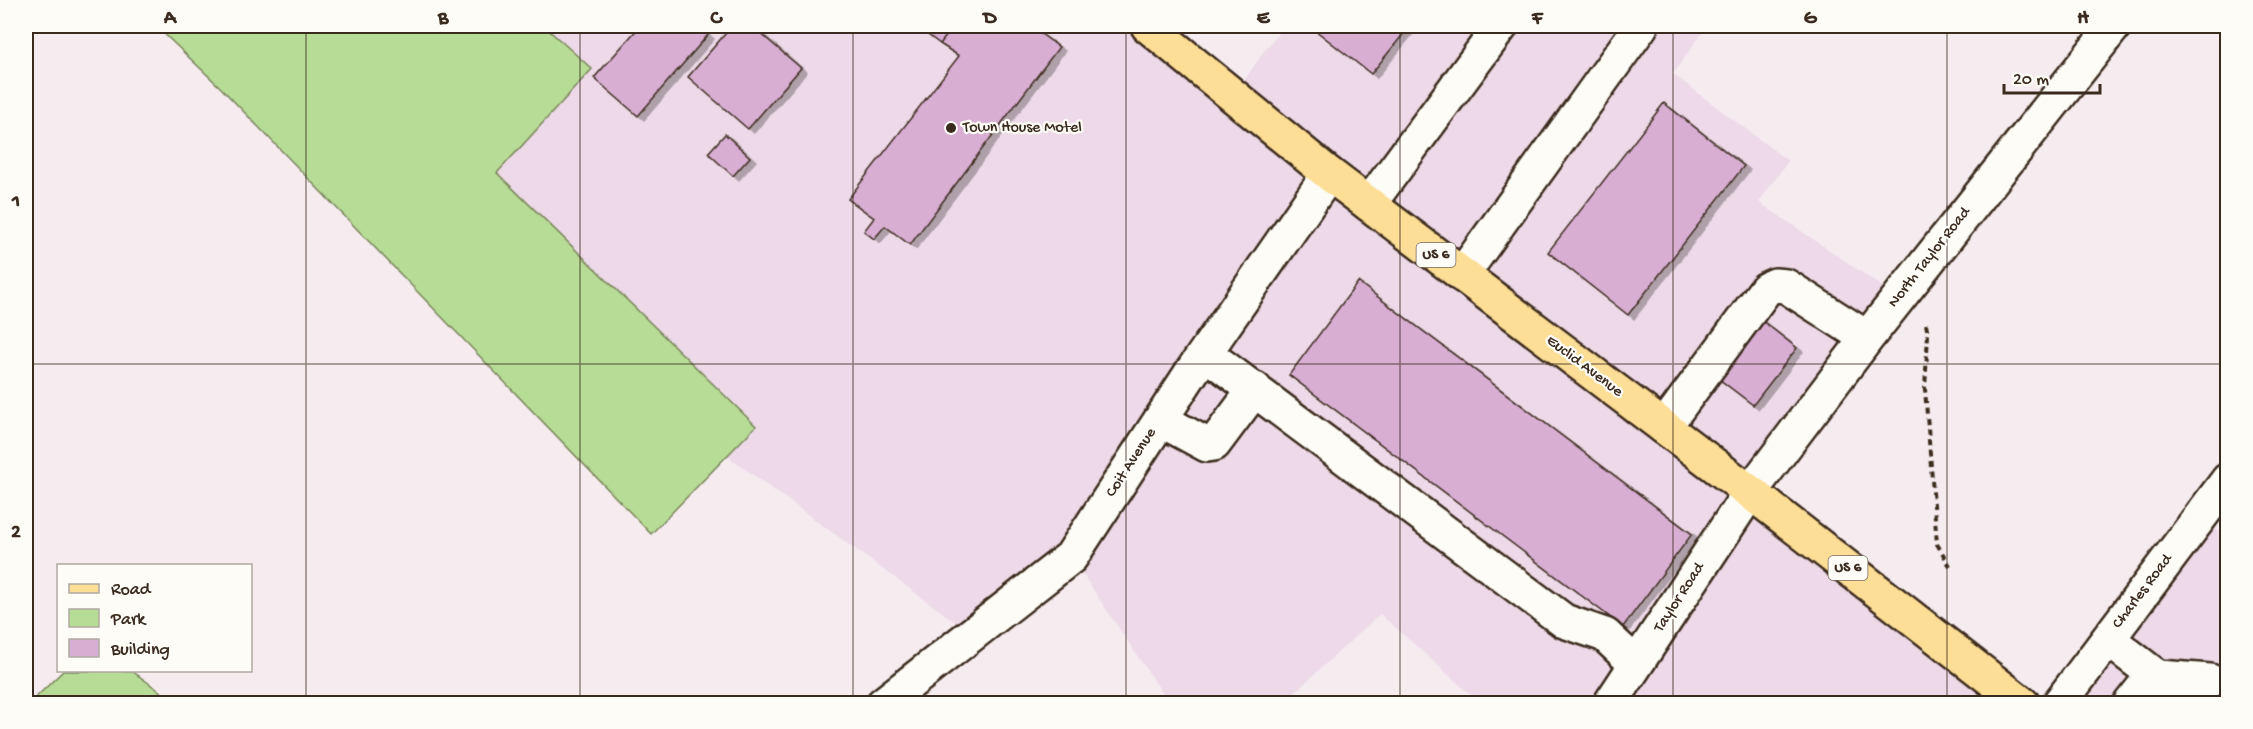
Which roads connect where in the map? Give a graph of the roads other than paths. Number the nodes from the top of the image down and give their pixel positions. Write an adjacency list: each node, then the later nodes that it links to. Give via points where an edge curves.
1 (1148, 26): 5 (main road, Euclid Avenue / US 6)
2 (1501, 26): 6 (street)
3 (1641, 26): 7 (street)
4 (2114, 26): 8 (street, North Taylor Road)
5 (1329, 174): 6 (main road, Euclid Avenue / US 6); 9 (street, Coit Avenue)
6 (1369, 204): 7 (main road, Euclid Avenue / US 6)
7 (1462, 275): 12 (main road, Euclid Avenue / US 6)
8 (1867, 338): 12 (street, via 1786,286 1775,285 1766,289); 14 (street, North Taylor Road)
9 (1205, 352): 10 (street); 11 (street, Coit Avenue)
10 (1255, 389): 11 (street, via 1214,444 1207,445); 16 (street, via 1564,621 1605,635)
11 (1161, 420): 19 (street, Coit Avenue, via 1071,557)
12 (1664, 428): 14 (main road, Euclid Avenue / US 6)
13 (2228, 480): 15 (street, Charles Road)
14 (1750, 492): 16 (street, Taylor Road); 21 (main road, Euclid Avenue / US 6)
15 (2108, 639): 17 (street); 22 (street, Charles Road)
16 (1636, 664): 20 (street, Taylor Road)
17 (2160, 685): 18 (street); 23 (street)
18 (2201, 692)
19 (883, 704)
20 (1610, 704)
21 (2023, 704)
22 (2059, 704)
23 (2130, 704)

